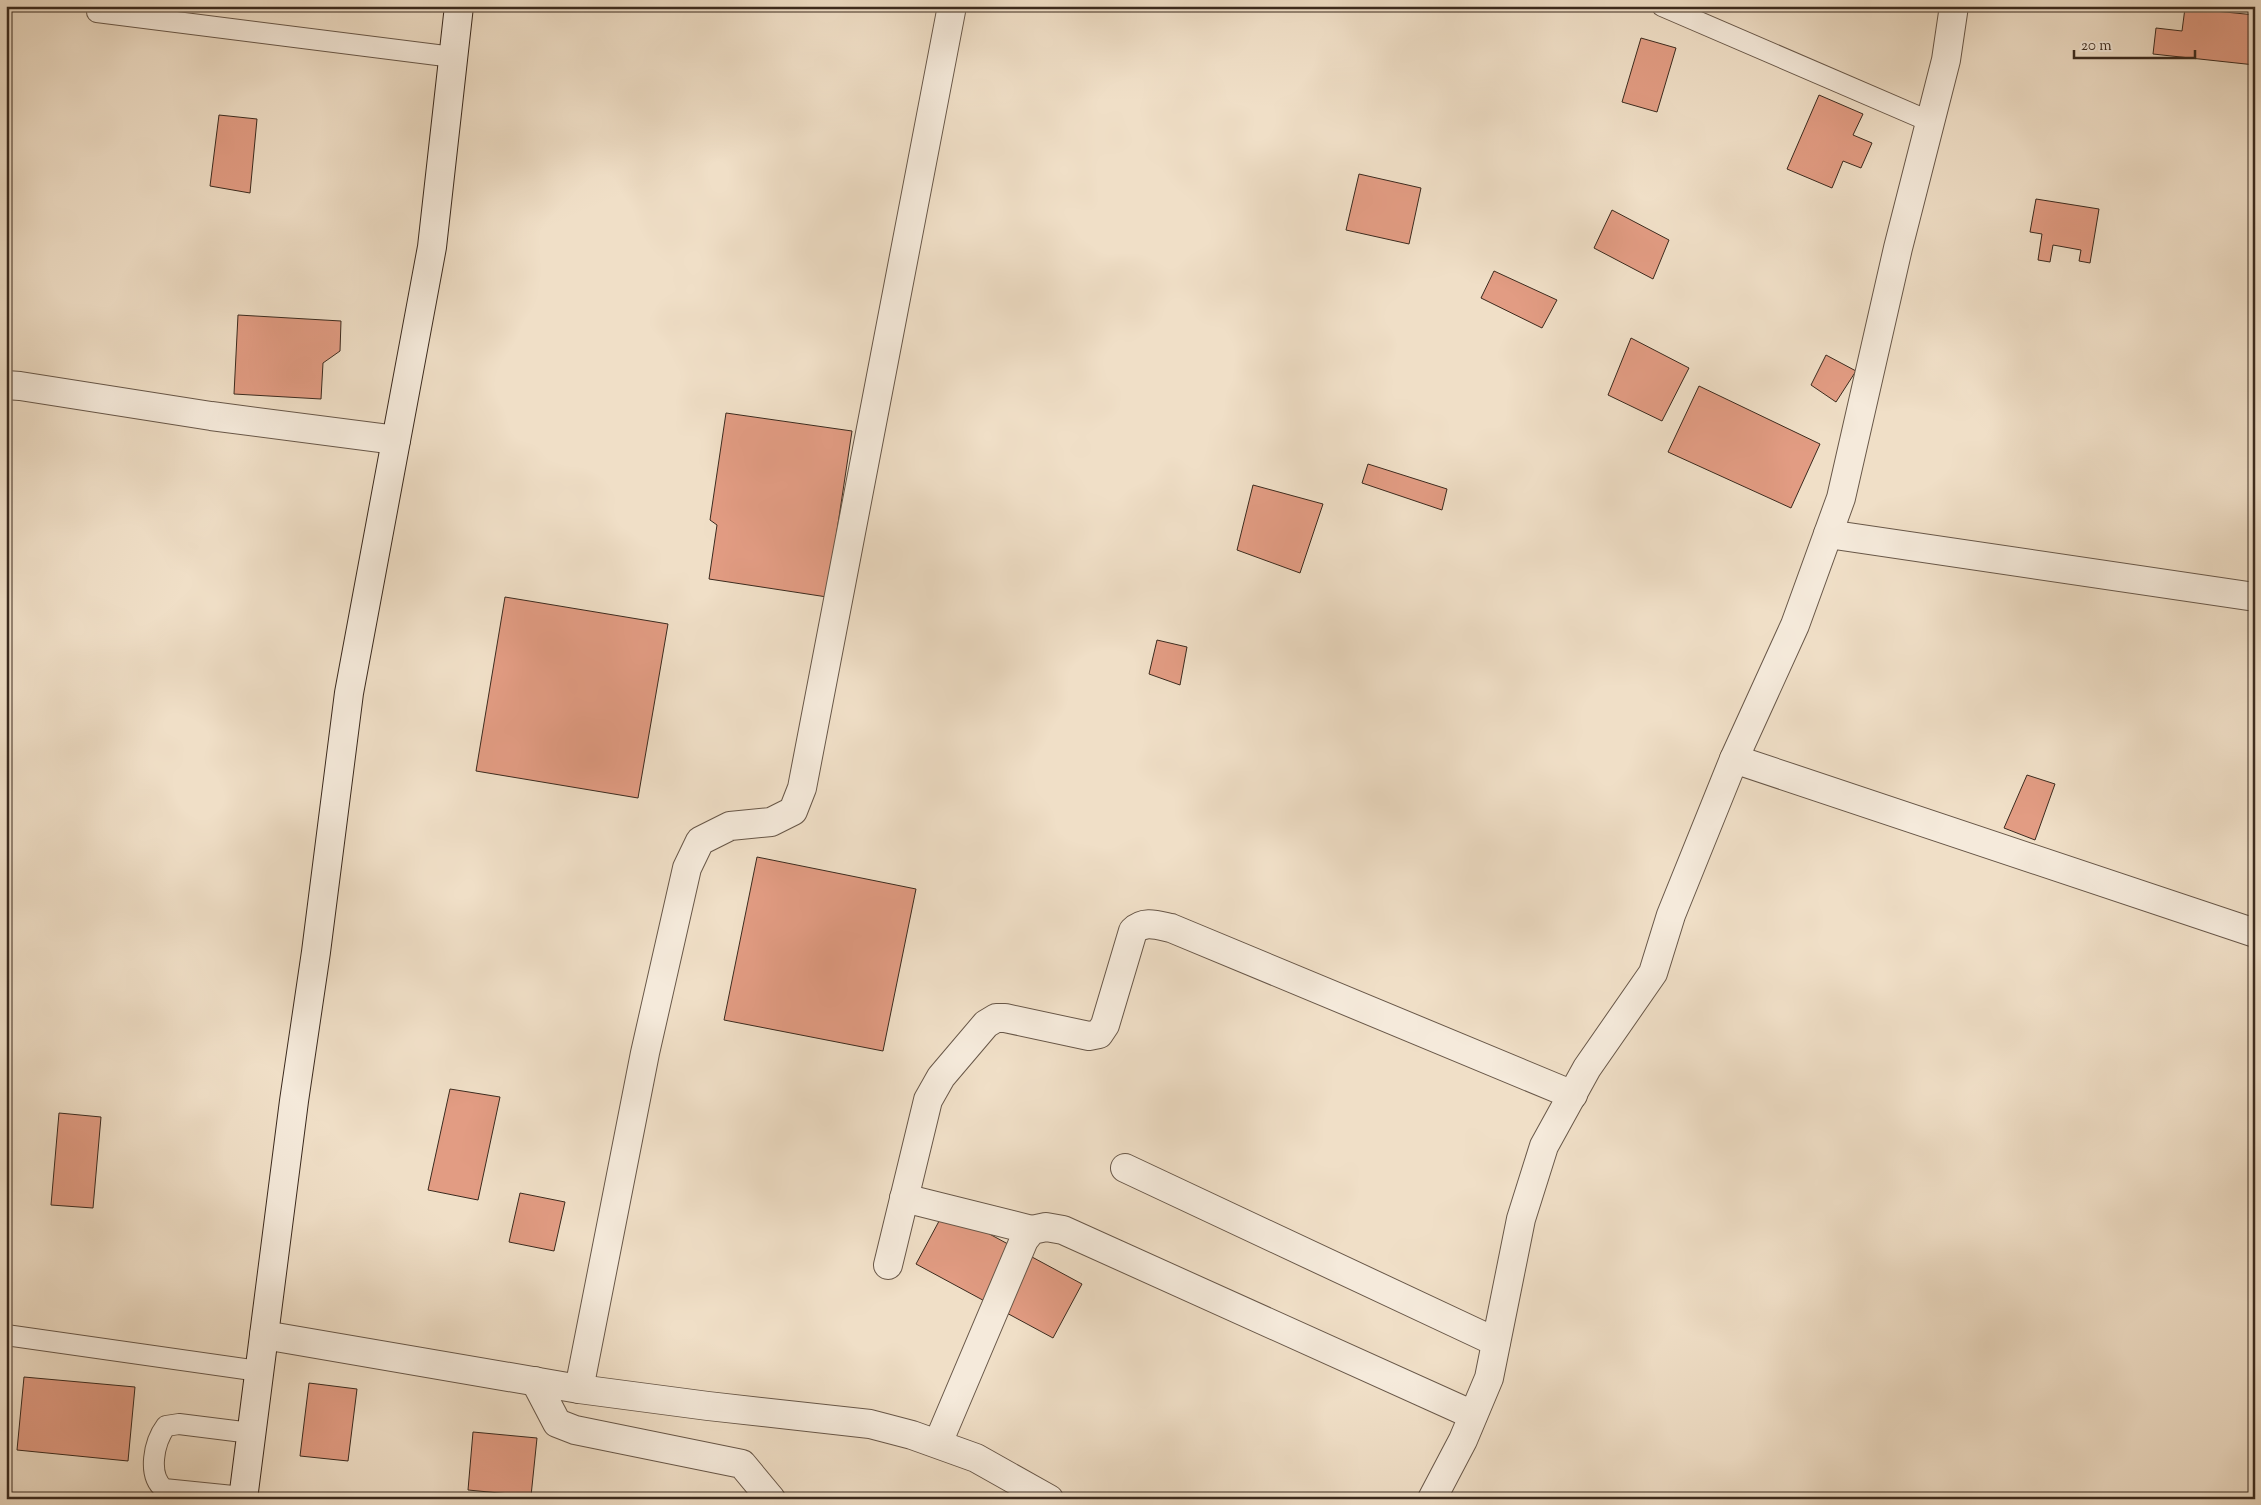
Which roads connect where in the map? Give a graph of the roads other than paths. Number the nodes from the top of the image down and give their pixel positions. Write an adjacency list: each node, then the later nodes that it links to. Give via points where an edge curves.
1 (459, 6): 6 (street)
2 (952, 6): 24 (street, via 802,788 793,811 771,822 730,826 700,842 687,868 645,1053)
3 (1662, 6): 7 (lane)
4 (1954, 6): 7 (street, via 1946,60)
5 (97, 12): 6 (lane)
6 (453, 57): 9 (street, via 432,247)
7 (1931, 122): 10 (street, via 1898,248 1841,498)
8 (6, 385): 9 (street)
9 (396, 440): 20 (street, via 350,693)
10 (1828, 534): 11 (street); 12 (street, via 1795,625)
11 (2255, 596)
12 (1734, 759): 13 (street); 14 (street, via 1671,915 1653,973)
13 (2255, 933)
14 (1572, 1095): 16 (street, via 1171,928 1139,925 1133,931 1105,1025 1098,1034 1089,1036 1005,1018 996,1018 986,1024 941,1077 928,1100); 21 (street, via 1544,1146 1524,1210)
15 (1126, 1168): 21 (street)
16 (904, 1198): 17 (street); 18 (street)
17 (1032, 1230): 25 (street, via 1063,1230); 27 (street, via 1024,1240)
18 (888, 1265)
19 (6, 1335): 22 (lane)
20 (264, 1335): 22 (street); 23 (street)
21 (1496, 1342): 25 (street, via 1489,1378)
22 (259, 1372): 26 (street)
23 (535, 1380): 24 (street); 29 (street, via 558,1423 575,1430 742,1464)
24 (579, 1389): 27 (street, via 870,1424)
25 (1473, 1415): 31 (street)
26 (250, 1433): 28 (street); 28 (lane, via 179,1424 166,1426 158,1437 154,1469 156,1483 164,1489)
27 (938, 1443): 30 (street, via 976,1458)
28 (243, 1498)
29 (771, 1499)
30 (1049, 1499)
31 (1432, 1499)

